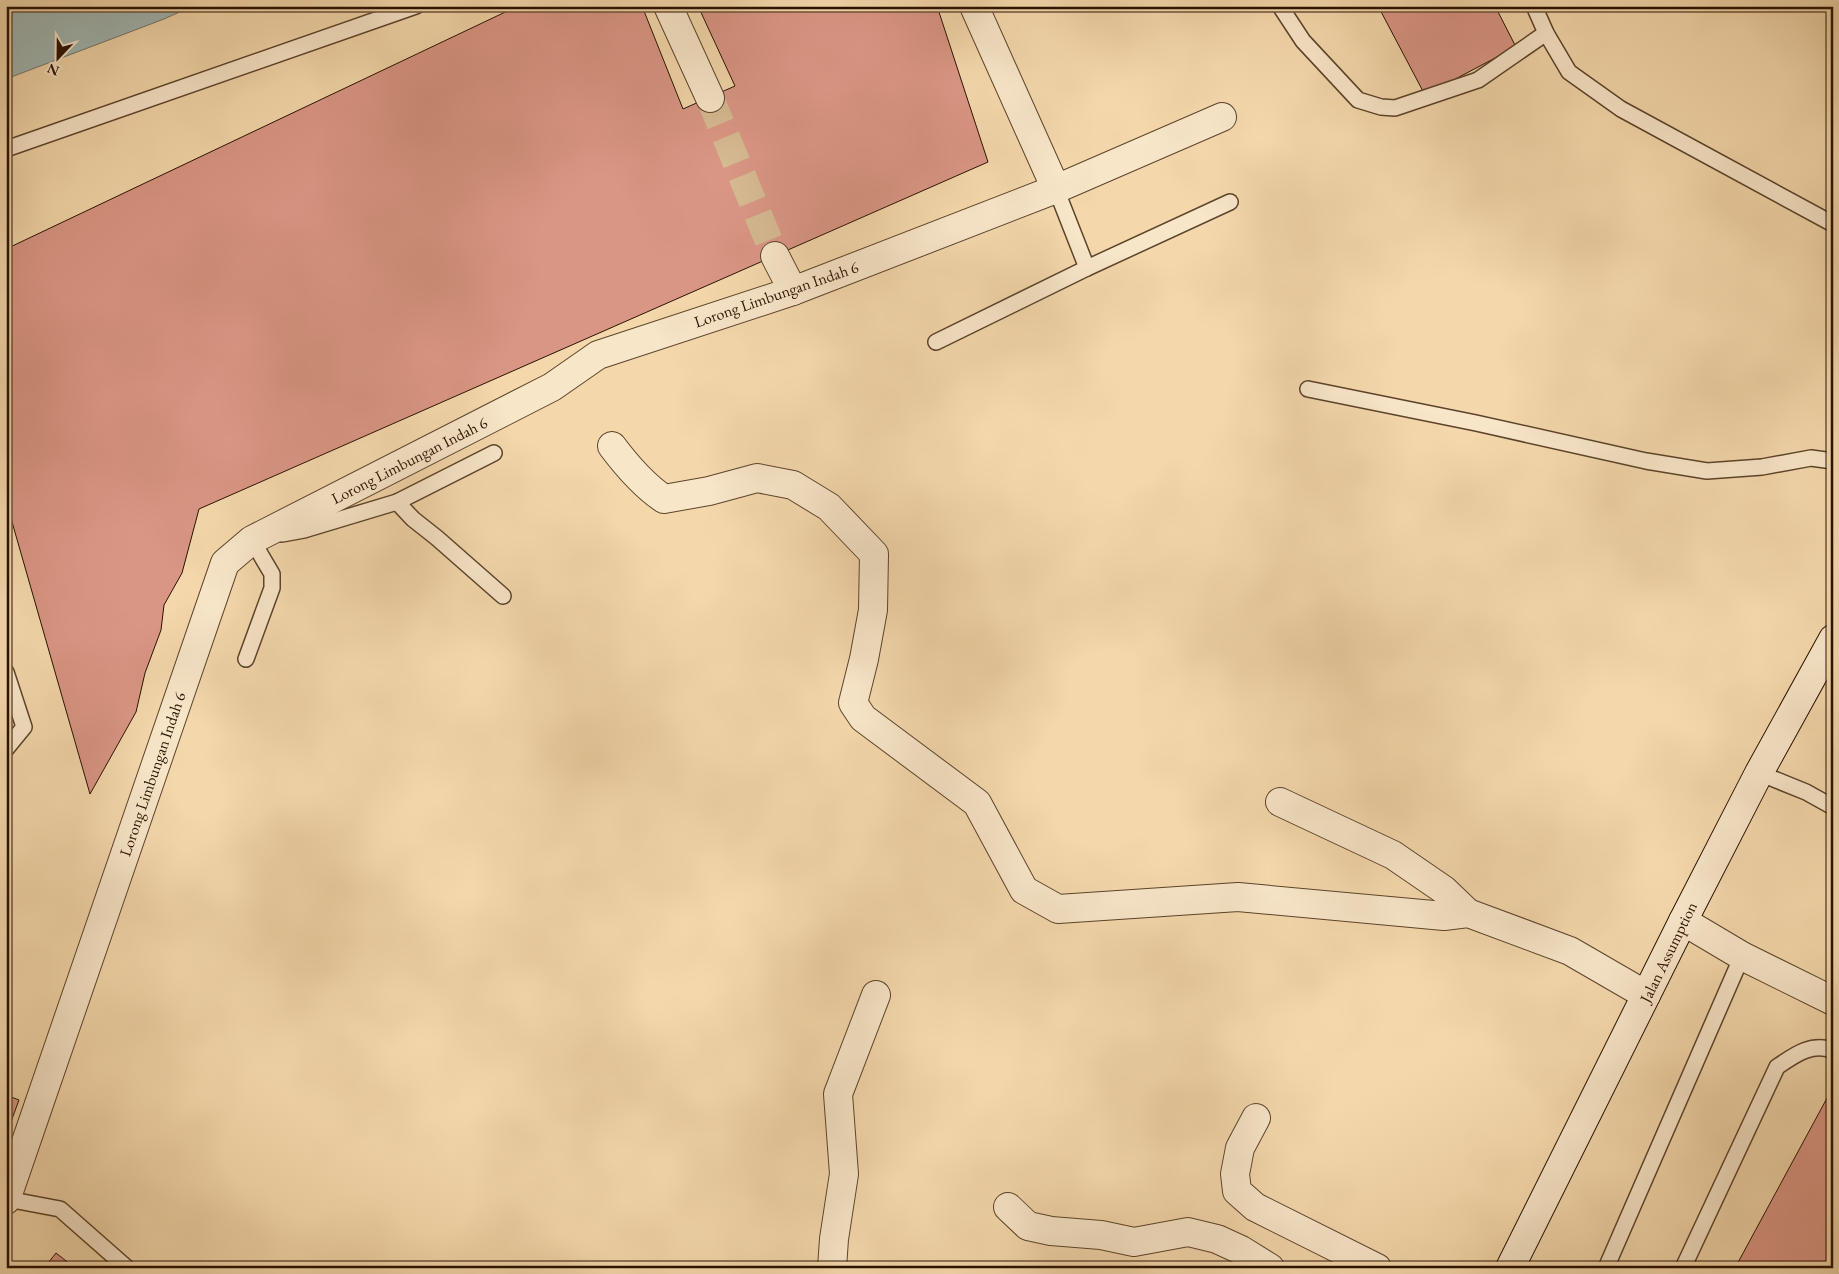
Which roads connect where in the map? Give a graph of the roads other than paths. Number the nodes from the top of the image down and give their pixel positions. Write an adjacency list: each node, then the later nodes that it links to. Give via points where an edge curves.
1 (416, 6): 9 (lane)
2 (668, 6): 7 (street)
3 (974, 6): 10 (street)
4 (1280, 6): 6 (lane, via 1303,41 1358,100 1381,107 1395,108 1478,80)
5 (1534, 6): 6 (lane)
6 (1546, 33): 12 (lane, via 1569,72 1621,109)
7 (710, 98)
8 (1222, 117): 10 (street, Lorong Limbungan Indah 6)
9 (6, 149)
10 (1056, 189): 14 (lane); 15 (street, Lorong Limbungan Indah 6)
11 (1230, 202): 14 (lane)
12 (1833, 224)
13 (775, 256): 15 (street)
14 (1087, 268): 16 (lane)
15 (793, 291): 22 (street, Lorong Limbungan Indah 6, via 598,355 552,387)
16 (936, 342)
17 (1308, 389): 20 (lane, via 1706,471 1762,467 1811,458)
18 (612, 446): 31 (street, via 630,469 664,499 757,478 793,485 836,514 874,554 873,610 853,703 863,718 977,803 1024,890 1058,909 1238,897 1444,916)
19 (494, 453): 21 (lane)
20 (1833, 461)
21 (397, 502): 22 (lane, via 304,530); 23 (lane)
22 (252, 540): 25 (lane, via 272,574 272,588); 39 (street, Lorong Limbungan Indah 6, via 225,563)
23 (502, 596)
24 (1833, 639): 28 (street, Jalan Assumption)
25 (246, 659)
26 (6, 672): 27 (lane, via 24,727)
27 (6, 749)
28 (1759, 773): 30 (lane); 32 (street, Jalan Assumption)
29 (1280, 802): 31 (street, via 1393,856 1444,890)
30 (1833, 807)
31 (1468, 913): 35 (street, via 1570,951)
32 (1683, 921): 33 (street); 35 (street, Jalan Assumption)
33 (1742, 956): 36 (street); 46 (lane)
34 (876, 995): 42 (street, via 838,1094 844,1174)
35 (1646, 995): 45 (street, Jalan Assumption)
36 (1833, 1001)
37 (1833, 1051): 47 (lane, via 1826,1047 1802,1050 1777,1067)
38 (1256, 1118): 44 (street, via 1240,1148 1234,1174 1237,1191 1255,1207)
39 (6, 1199): 41 (lane, via 60,1209)
40 (1008, 1207): 43 (street, via 1028,1226 1051,1231 1101,1235 1134,1242 1188,1232 1217,1239)
41 (127, 1268)
42 (832, 1268)
43 (1270, 1268)
44 (1377, 1268)
45 (1510, 1268)
46 (1606, 1268)
47 (1683, 1268)

